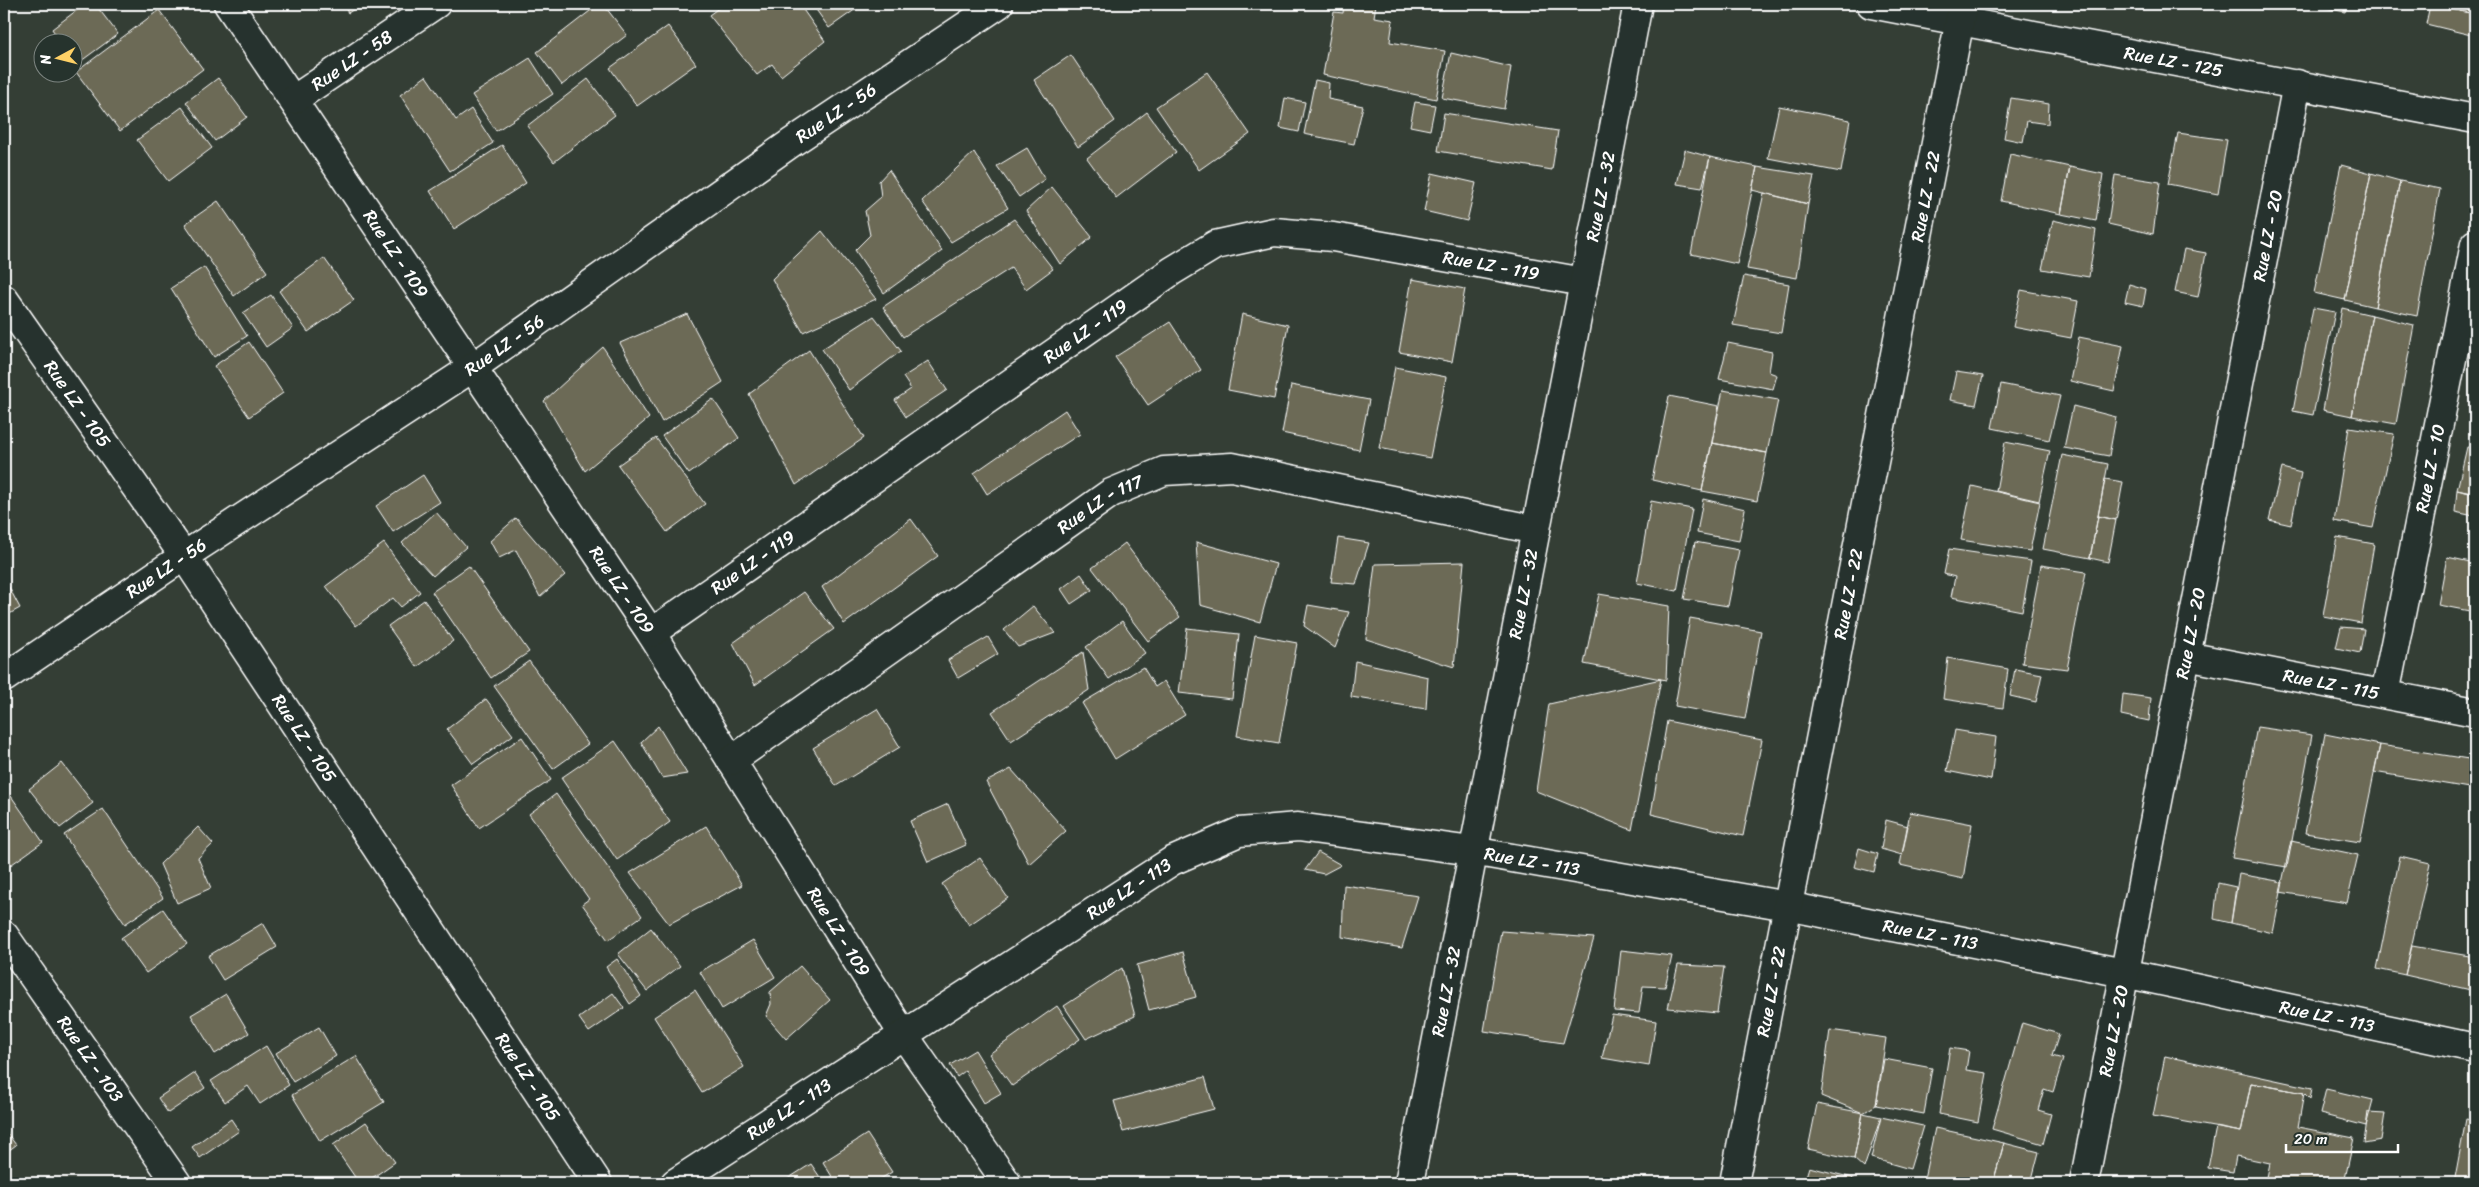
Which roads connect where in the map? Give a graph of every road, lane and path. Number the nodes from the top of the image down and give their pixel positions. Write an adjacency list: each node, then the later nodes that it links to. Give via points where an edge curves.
1 (228, 4): 8 (street, Rue LZ - 109)
2 (436, 4): 8 (street, Rue LZ - 58)
3 (999, 4): 13 (street, Rue LZ - 56, via 791,143)
4 (1638, 4): 11 (street, Rue LZ - 32)
5 (1871, 4): 6 (street, Rue LZ - 125)
6 (1961, 12): 7 (street, Rue LZ - 125); 23 (street, Rue LZ - 22)
7 (2297, 84): 9 (street, Rue LZ - 125); 17 (street, Rue LZ - 20)
8 (294, 100): 13 (street, Rue LZ - 109)
9 (2475, 119)
10 (2475, 244): 19 (street, Rue LZ - 10)
11 (1584, 282): 14 (street, Rue LZ - 32); 16 (street, Rue LZ - 119, via 1333,237 1274,232 1215,245 1172,271)
12 (4, 299): 15 (street, Rue LZ - 105)
13 (472, 368): 15 (street, Rue LZ - 56); 16 (street, Rue LZ - 109)
14 (1536, 530): 21 (street, Rue LZ - 117, via 1232,467 1164,471 1111,493); 22 (street, Rue LZ - 32)
15 (184, 556): 18 (street, Rue LZ - 56); 29 (street, Rue LZ - 105)
16 (651, 633): 21 (street, Rue LZ - 109)
17 (2186, 656): 19 (street, Rue LZ - 115); 25 (street, Rue LZ - 20)
18 (4, 678)
19 (2385, 694): 20 (street, Rue LZ - 115)
20 (2475, 712)
21 (731, 761): 26 (street, Rue LZ - 109)
22 (1472, 851): 23 (street, Rue LZ - 113); 26 (street, Rue LZ - 113, via 1298,827 1239,832 1172,860); 32 (street, Rue LZ - 32)
23 (1787, 906): 25 (street, Rue LZ - 113); 33 (street, Rue LZ - 22)
24 (4, 935): 28 (street, Rue LZ - 103)
25 (2124, 973): 27 (street, Rue LZ - 113); 34 (street, Rue LZ - 20)
26 (903, 1034): 30 (street, Rue LZ - 113); 31 (street, Rue LZ - 109)
27 (2475, 1048)
28 (177, 1183)
29 (598, 1183)
30 (675, 1183)
31 (1007, 1183)
32 (1409, 1183)
33 (1734, 1183)
34 (2084, 1183)

